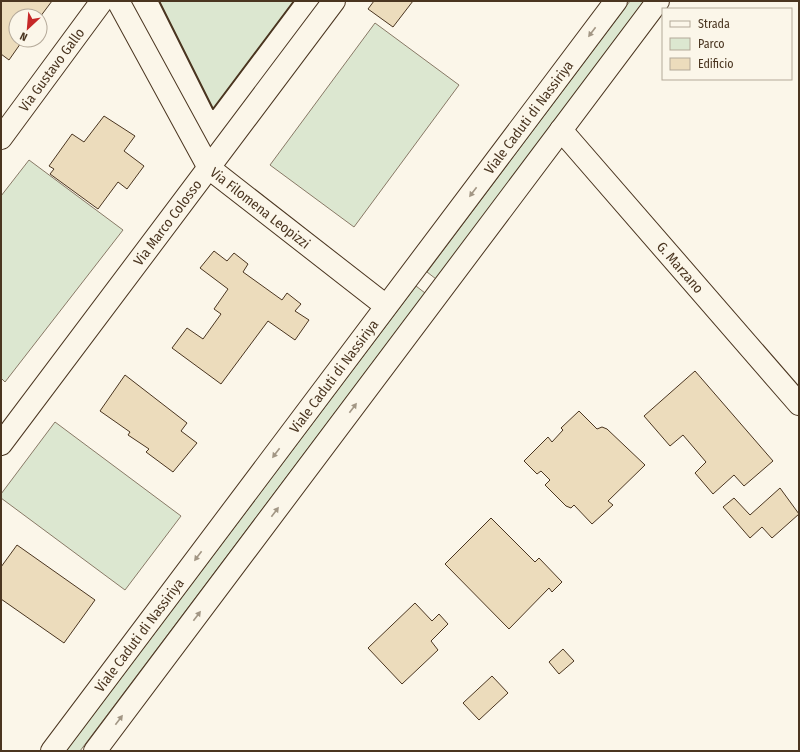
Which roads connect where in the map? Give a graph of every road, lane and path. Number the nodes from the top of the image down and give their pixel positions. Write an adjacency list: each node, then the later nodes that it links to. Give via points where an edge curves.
1 (102, 1): 7 (main road, Via Gustavo Gallo)
2 (118, 1): 8 (main road, Via Filomena Leopizzi)
3 (334, 1): 8 (main road, Via Marco Colosso)
4 (616, 1): 9 (main road, Viale Caduti di Nassiriya, one-way to 9)
5 (658, 1): 6 (main road)
6 (561, 130): 10 (main road, G. Marzano); 13 (main road, one-way to 6)
7 (1, 138)
8 (209, 168): 9 (main road, Via Filomena Leopizzi); 11 (main road, Via Marco Colosso)
9 (386, 306): 12 (main road, Viale Caduti di Nassiriya, one-way to 12)
10 (799, 404)
11 (1, 444)
12 (52, 751)
13 (95, 751)

